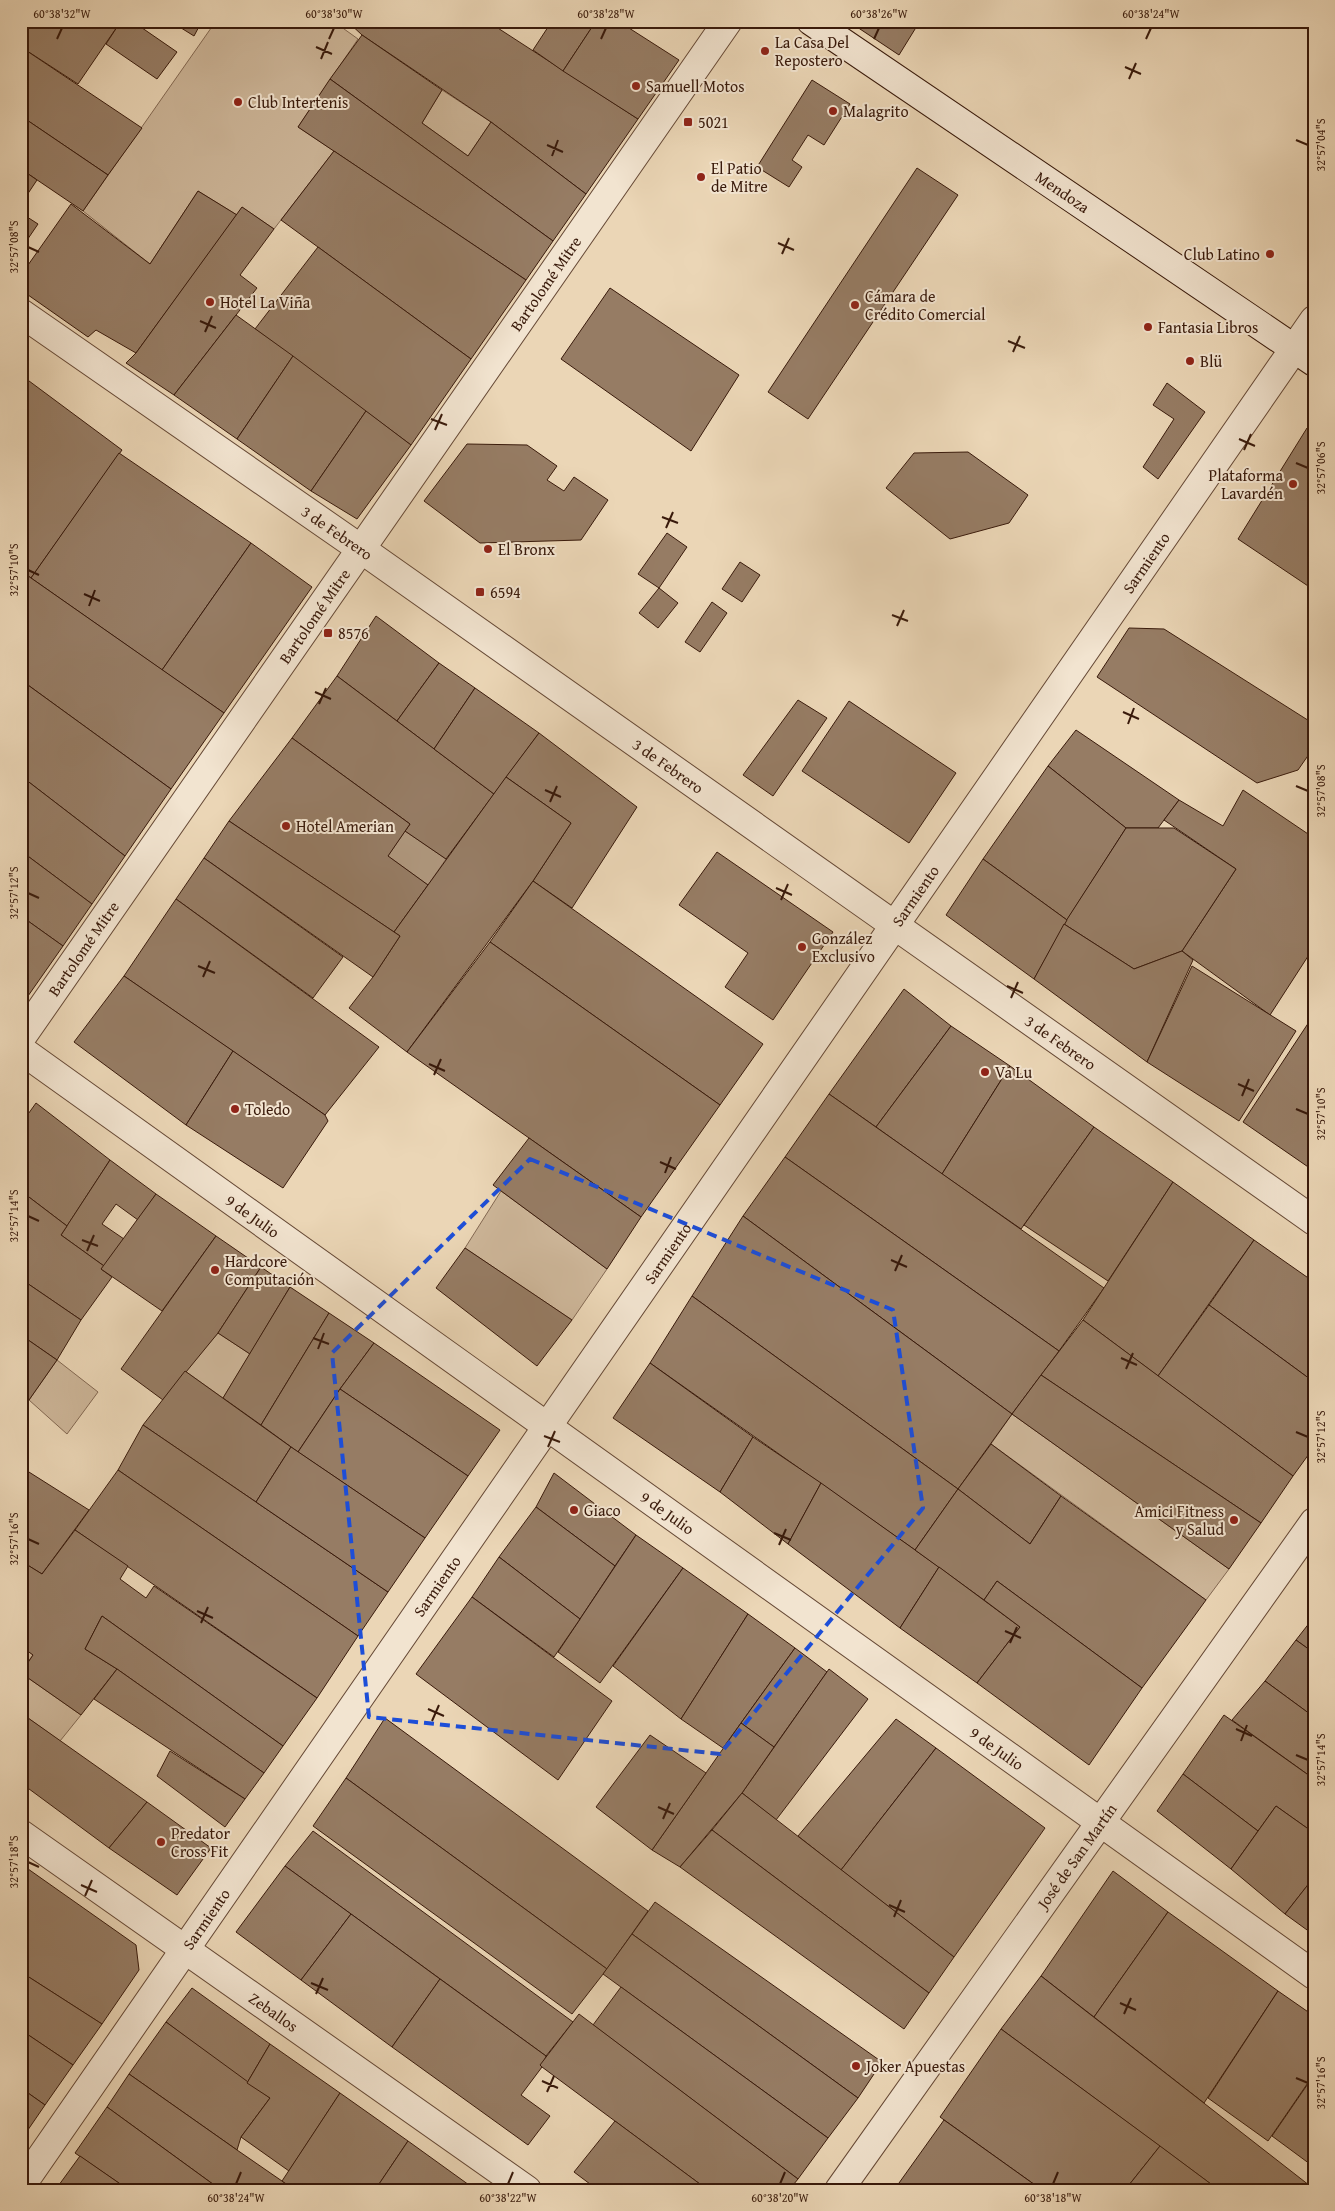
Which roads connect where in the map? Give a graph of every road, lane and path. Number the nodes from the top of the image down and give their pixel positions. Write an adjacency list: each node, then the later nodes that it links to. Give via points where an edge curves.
1 (728, 21): 6 (street, Bartolomé Mitre)
2 (811, 21): 5 (street, Mendoza)
3 (21, 313): 6 (street, 3 de Febrero)
4 (1314, 320): 5 (street, Sarmiento)
5 (1304, 355): 7 (street, Sarmiento)
6 (361, 549): 7 (street, 3 de Febrero); 8 (street, Bartolomé Mitre)
7 (895, 925): 10 (street, 3 de Febrero); 11 (street, Sarmiento)
8 (21, 1038)
9 (21, 1050): 11 (street, 9 de Julio)
10 (1314, 1221)
11 (548, 1427): 13 (street, 9 de Julio); 15 (street, Sarmiento)
12 (1314, 1522): 13 (street, José de San Martín)
13 (1100, 1822): 16 (street, 9 de Julio); 19 (street, José de San Martín)
14 (21, 1834): 15 (street, Zeballos)
15 (185, 1949): 17 (street, Sarmiento); 18 (street, Zeballos)
16 (1314, 1974)
17 (21, 2186)
18 (527, 2190)
19 (839, 2190)

